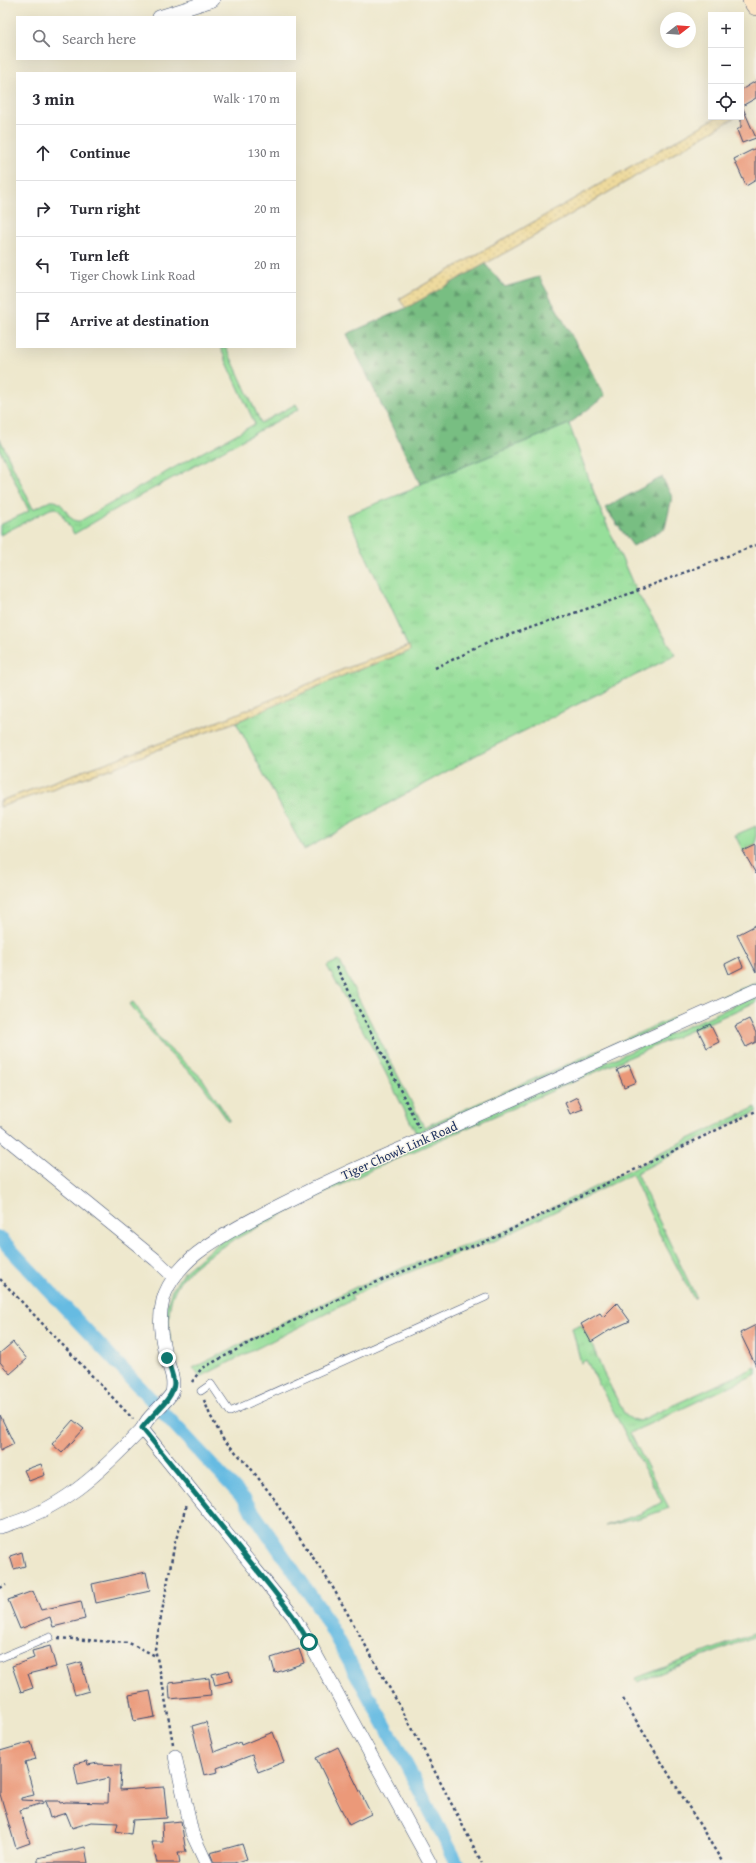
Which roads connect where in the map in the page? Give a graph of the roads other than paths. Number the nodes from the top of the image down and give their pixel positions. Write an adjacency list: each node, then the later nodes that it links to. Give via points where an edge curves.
1 (213, 0): 4 (street)
2 (752, 0): 3 (main road)
3 (756, 6)
4 (162, 16)
5 (756, 990): 7 (street, Tiger Chowk Link Road, via 375,1160 254,1219 203,1249)
6 (0, 1133): 7 (street)
7 (174, 1277): 10 (street, Tiger Chowk Link Road, via 163,1299 160,1320 161,1338 173,1378 172,1392)
8 (486, 1297): 9 (lane, via 230,1412 211,1384)
9 (201, 1391)
10 (142, 1428): 11 (street, via 87,1483 68,1497 17,1522); 16 (street, via 293,1616)
11 (0, 1527)
12 (50, 1637): 13 (lane)
13 (0, 1658)
14 (175, 1756): 15 (street, via 192,1833)
15 (206, 1863)
16 (430, 1863)

